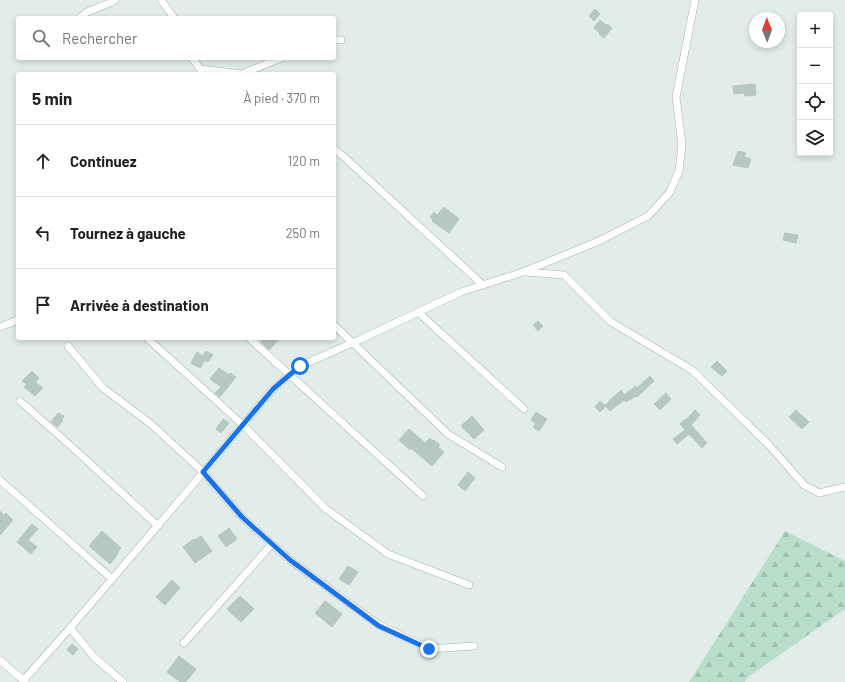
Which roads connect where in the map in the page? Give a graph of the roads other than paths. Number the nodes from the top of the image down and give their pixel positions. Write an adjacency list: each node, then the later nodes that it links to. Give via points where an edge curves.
1 (115, 0): 4 (street)
2 (161, 0): 5 (street)
3 (695, 0): 11 (street, via 676,97 682,144 679,171 670,192 648,216 599,241)
4 (82, 16)
5 (173, 16)
6 (193, 60): 8 (street, via 200,69)
7 (276, 60): 9 (street)
8 (225, 72)
9 (247, 72)
10 (336, 151): 12 (street)
11 (523, 272): 12 (street); 28 (street, via 564,275 611,322 692,370 769,446 804,485 819,493)
12 (483, 285): 13 (street)
13 (418, 312): 19 (street); 23 (street)
14 (16, 321): 15 (street)
15 (0, 327)
16 (336, 327): 19 (street)
17 (149, 340): 24 (street)
18 (251, 340): 21 (street)
19 (353, 343): 21 (street, via 300,366); 25 (street, via 448,434)
20 (68, 346): 26 (street, via 103,388 151,424)
21 (290, 375): 24 (street, via 273,389); 29 (street)
22 (20, 401): 30 (street)
23 (524, 409)
24 (243, 425): 26 (street); 33 (street, via 326,510 388,554)
25 (502, 467)
26 (203, 472): 30 (street); 31 (street, via 242,517)
27 (0, 480): 32 (street)
28 (845, 487)
29 (423, 496)
30 (158, 526): 32 (street)
31 (272, 544): 35 (street); 36 (street, via 379,626 429,649)
32 (112, 579): 34 (street)
33 (469, 585)
34 (70, 628): 38 (street); 39 (street, via 95,658)
35 (184, 643)
36 (474, 646)
37 (0, 660): 38 (street)
38 (23, 682)
39 (123, 682)

